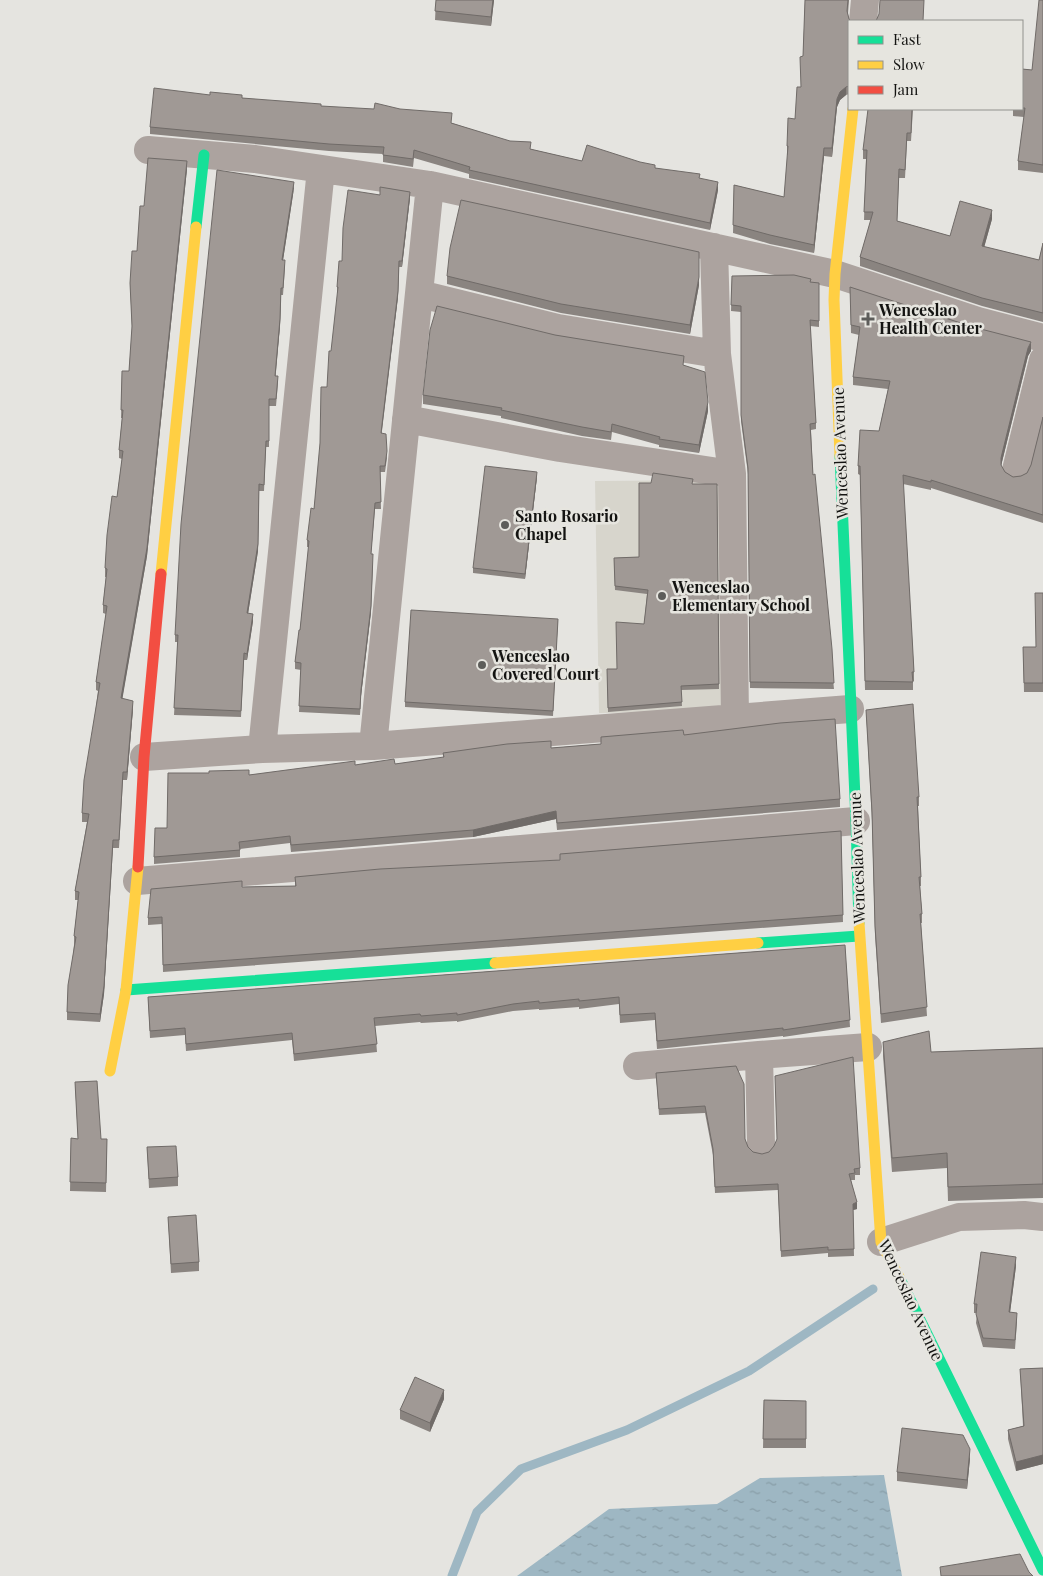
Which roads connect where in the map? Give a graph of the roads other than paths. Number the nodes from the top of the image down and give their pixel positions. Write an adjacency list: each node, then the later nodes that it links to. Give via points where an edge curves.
1 (865, 0): 2 (street)
2 (863, 20)
3 (853, 110): 9 (street, Wenceslao Avenue)
4 (148, 150): 5 (street)
5 (204, 155): 6 (street); 21 (street)
6 (321, 168): 7 (street); 20 (street)
7 (430, 185): 8 (street); 10 (street)
8 (714, 247): 9 (street); 12 (street)
9 (835, 274): 11 (street, via 978,321); 17 (street, Wenceslao Avenue)
10 (420, 294): 12 (street, via 558,328); 14 (street)
11 (1043, 338)
12 (717, 354): 16 (street)
13 (1043, 360): 15 (street)
14 (406, 419): 16 (street, via 560,448); 19 (street)
15 (1016, 470)
16 (732, 474): 18 (street)
17 (850, 710): 18 (street); 22 (street, Wenceslao Avenue)
18 (735, 719): 19 (street)
19 (373, 746): 20 (street)
20 (262, 749): 21 (street)
21 (144, 757): 23 (street)
22 (856, 821): 23 (street); 24 (street, Wenceslao Avenue)
23 (137, 881): 25 (street)
24 (859, 936): 25 (street); 26 (street, Wenceslao Avenue)
25 (126, 990): 29 (street)
26 (868, 1048): 27 (street); 32 (street, Wenceslao Avenue)
27 (759, 1055): 28 (street); 30 (street)
28 (637, 1066)
29 (110, 1071)
30 (761, 1144)
31 (1043, 1217): 32 (street, via 959,1217)
32 (881, 1242): 33 (street, Wenceslao Avenue)
33 (1043, 1570)

